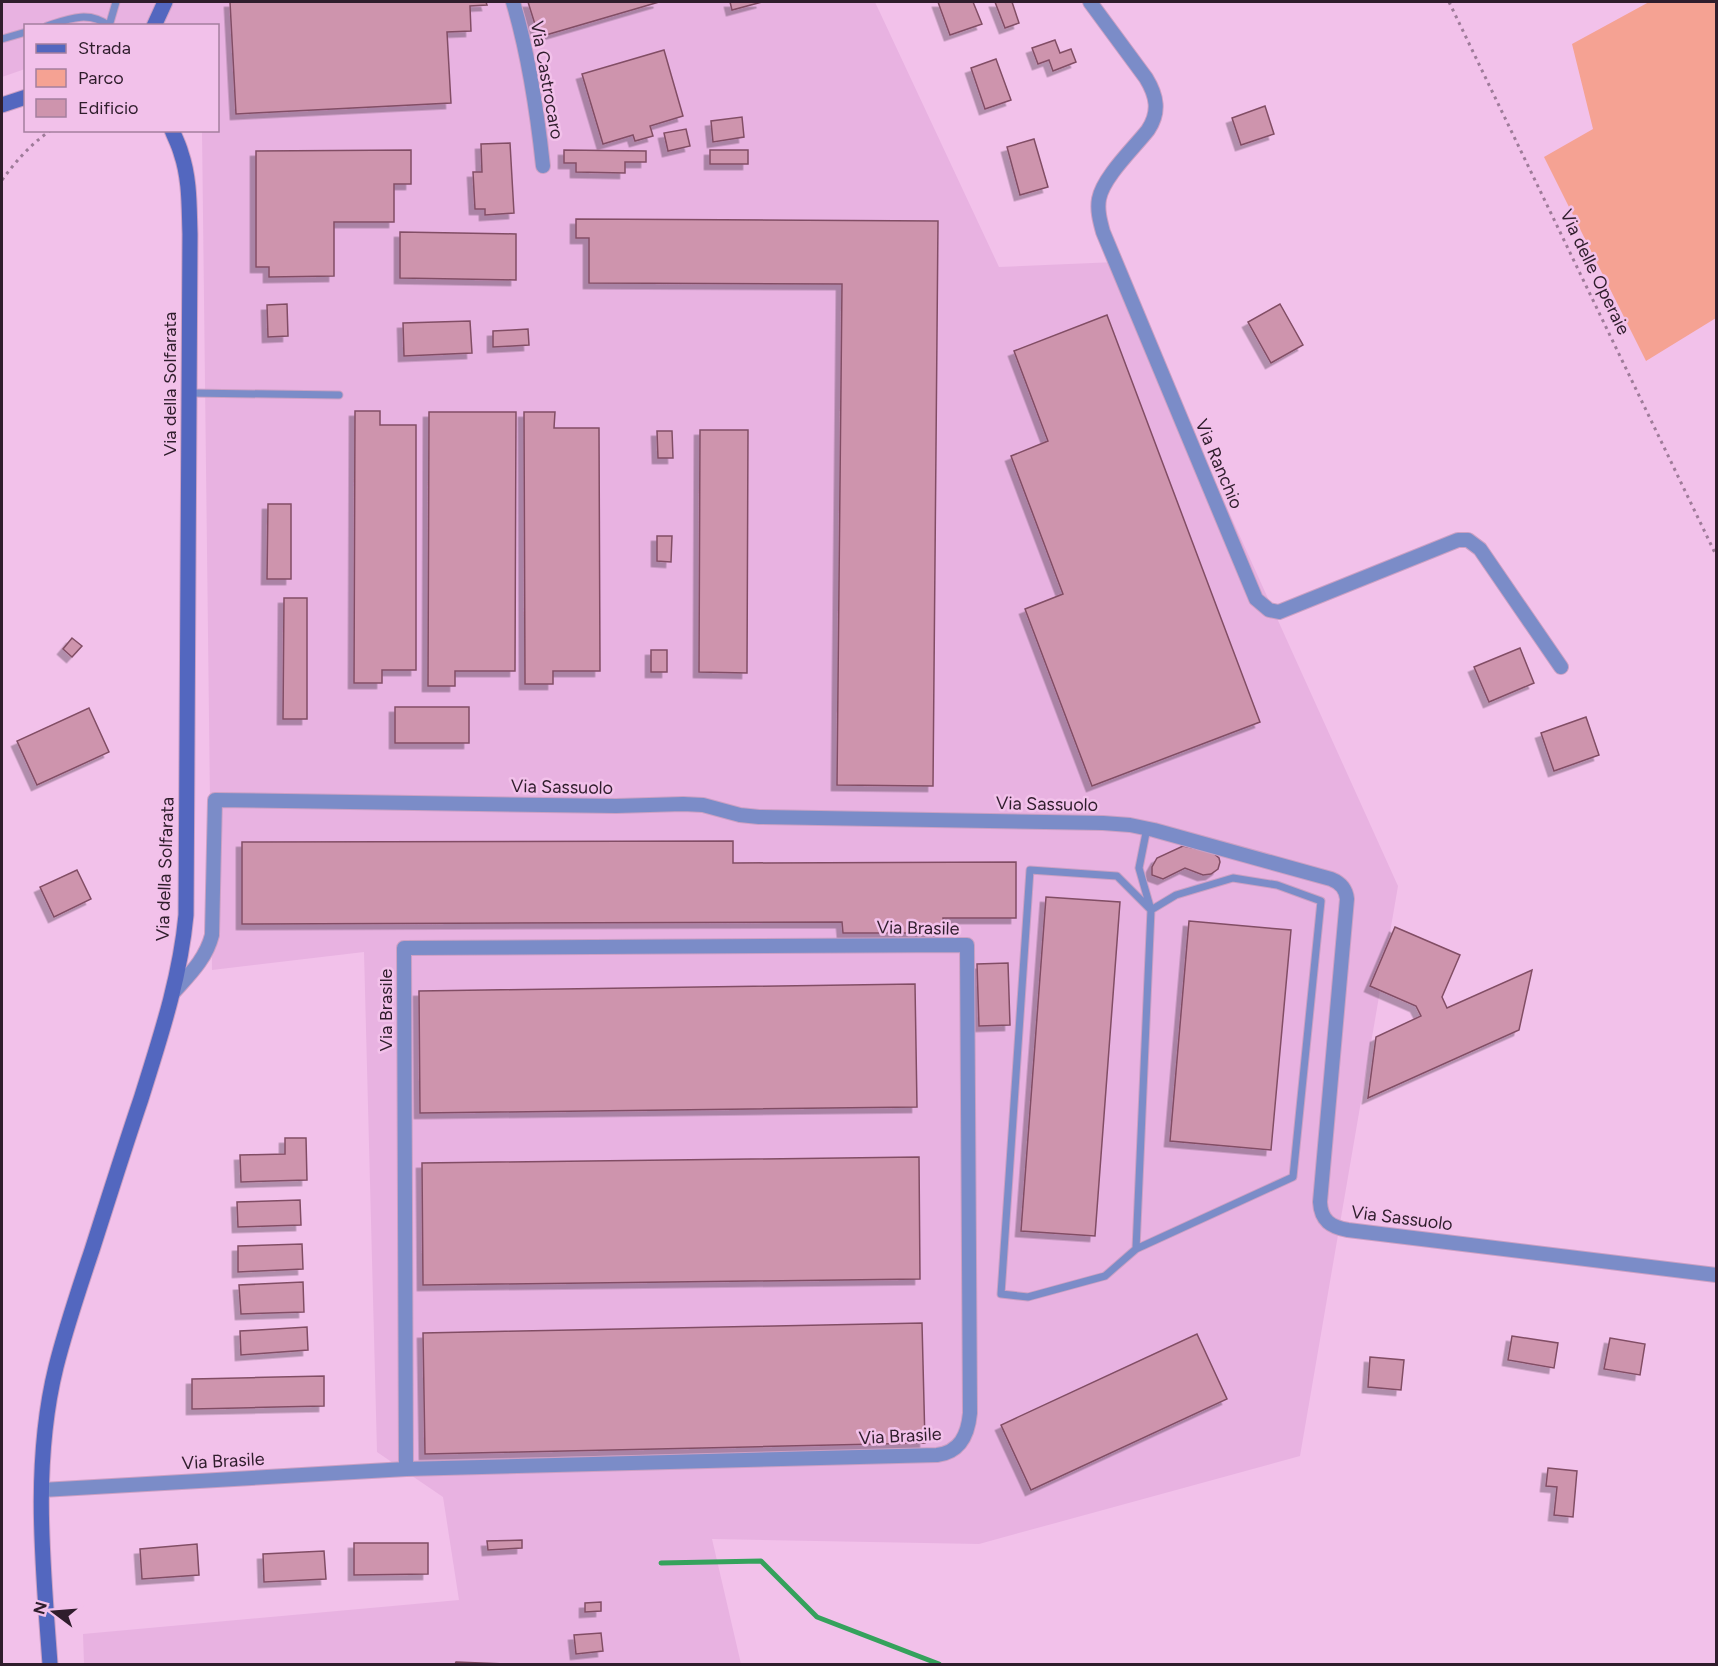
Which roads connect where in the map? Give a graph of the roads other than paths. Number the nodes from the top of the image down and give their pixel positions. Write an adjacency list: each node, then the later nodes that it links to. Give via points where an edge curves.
1 (116, 2): 7 (lane)
2 (165, 2): 8 (main road)
3 (513, 2): 14 (street, Via Castrocaro, via 530,69)
4 (1090, 2): 17 (street, Via Ranchio, via 1146,78 1156,107 1153,123 1105,183 1099,198 1103,232 1256,598 1269,610 1279,612 1453,542 1468,540 1480,549)
5 (53, 24): 6 (lane, via 87,16)
6 (107, 24)
7 (110, 24)
8 (155, 24)
9 (24, 33): 10 (lane)
10 (2, 39)
11 (24, 98): 12 (main road)
12 (2, 105)
13 (173, 132): 15 (main road, Via della Solfarata, via 185,166 189,202)
14 (543, 166)
15 (190, 393): 16 (lane); 20 (main road, Via della Solfarata, via 186,915)
16 (339, 395)
17 (1561, 667)
18 (1147, 828): 19 (lane, via 1139,868); 20 (street, Via Sassuolo, via 1103,823 759,817 683,804 215,800 212,935 198,966); 22 (street, Via Sassuolo, via 1331,879 1345,891 1320,1202 1326,1221 1348,1230)
19 (1151, 910): 21 (lane); 21 (lane, via 1176,895 1233,878 1277,885 1321,901 1293,1177); 21 (lane, via 1118,876 1029,870 1001,1294 1028,1297 1105,1276)
20 (173, 993): 24 (main road, Via della Solfarata, via 69,1317 47,1421)
21 (1136, 1249)
22 (1716, 1275)
23 (406, 1469): 23 (street, Via Brasile, via 937,1455 958,1446 966,1433 970,1413 967,945 404,948); 24 (street, Via Brasile)
24 (42, 1490): 25 (main road, Via della Solfarata)
25 (50, 1665)

